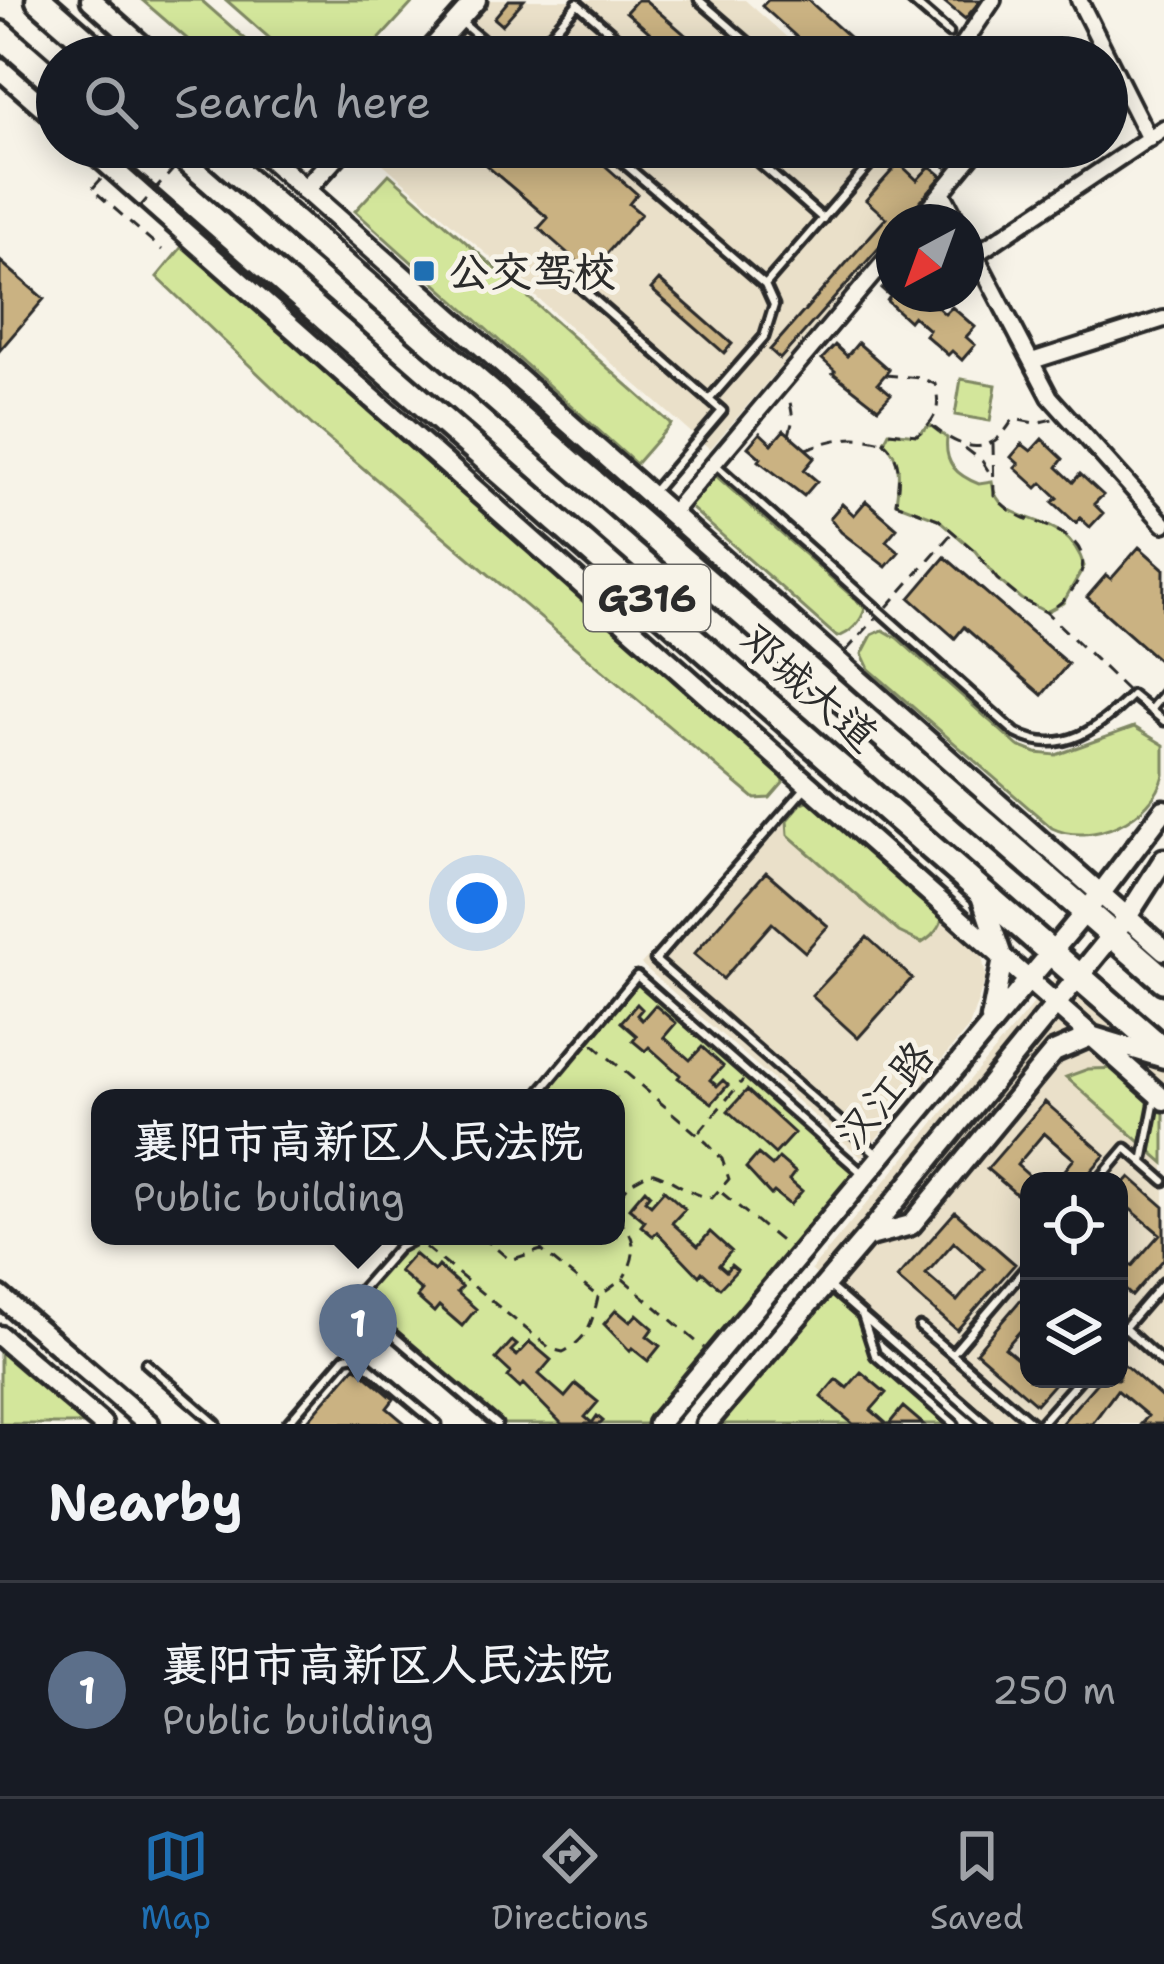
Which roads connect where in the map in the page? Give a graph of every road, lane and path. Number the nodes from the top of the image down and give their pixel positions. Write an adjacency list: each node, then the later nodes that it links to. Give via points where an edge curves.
1 (39, 0): 12 (highway)
2 (91, 0): 13 (street)
3 (476, 0): 9 (street)
4 (699, 0): 18 (lane)
5 (911, 0): 10 (lane)
6 (993, 0): 19 (street)
7 (1078, 0): 20 (street)
8 (579, 2): 16 (lane); 17 (lane)
9 (459, 20): 14 (street); 15 (lane)
10 (949, 33)
11 (0, 34): 21 (highway)
12 (80, 36)
13 (131, 36)
14 (444, 36)
15 (478, 36)
16 (549, 36)
17 (616, 36)
18 (740, 36)
19 (969, 36)
20 (1096, 36)
21 (36, 66)
22 (0, 69): 24 (street)
23 (1128, 98): 26 (street)
24 (36, 101)
25 (1164, 128): 26 (street)
26 (1149, 139): 27 (street)
27 (1128, 153)
28 (112, 168): 78 (street)
29 (154, 168): 84 (highway, 邓城大道 / G316)
30 (174, 168): 44 (path, bridge)
31 (232, 168): 68 (highway, 邓城大道 / G316)
32 (280, 168): 40 (street)
33 (325, 168): 40 (street)
34 (629, 168): 51 (lane)
35 (765, 168): 45 (lane)
36 (867, 168): 45 (lane)
37 (963, 168): 41 (street)
38 (1106, 168): 46 (street)
39 (103, 177): 47 (path, via 92,189)
40 (305, 190): 66 (street)
41 (943, 192): 42 (street); 43 (street)
42 (933, 204)
43 (949, 204)
44 (139, 208)
45 (823, 219): 51 (lane)
46 (984, 249)
47 (162, 250)
48 (550, 260): 56 (lane)
49 (876, 271): 55 (street)
50 (984, 272): 53 (street)
51 (765, 285): 56 (lane, via 774,305 764,337)
52 (1164, 319): 53 (street)
53 (1032, 362): 57 (street)
54 (885, 375): 58 (path, via 935,384 940,405)
55 (781, 383): 59 (path, via 791,398); 64 (street)
56 (709, 400): 66 (lane, via 722,411)
57 (1066, 414): 61 (path, via 1013,419); 69 (street)
58 (930, 424): 60 (path, via 917,436 890,432); 62 (path)
59 (789, 435)
60 (884, 442): 63 (path, via 859,436); 70 (path, via 900,475 896,503)
61 (993, 443): 62 (path); 65 (path)
62 (961, 446): 65 (path)
63 (806, 449)
64 (714, 463): 67 (street); 72 (lane)
65 (992, 476): 71 (path, via 994,496 1007,509 1049,524 1078,546 1078,581)
66 (650, 494): 67 (street); 68 (street)
67 (672, 513): 73 (street)
68 (632, 516): 80 (highway, 邓城大道 / G316)
69 (1164, 524)
70 (953, 531): 71 (path, via 997,579); 72 (path)
71 (1046, 612): 75 (path)
72 (881, 613): 73 (path); 75 (lane, via 1031,741 1061,743 1099,728)
73 (837, 660): 82 (street)
74 (1164, 693): 76 (lane)
75 (1132, 695): 76 (lane)
76 (1150, 710): 77 (lane)
77 (1164, 721)
78 (808, 785): 91 (street); 104 (lane, via 655,960)
79 (1164, 810): 83 (street, 汉江路)
80 (1015, 849): 82 (street); 86 (highway, 邓城大道 / G316)
81 (1164, 860): 85 (street, 汉江路)
82 (1073, 868): 83 (street); 86 (street)
83 (1118, 871): 86 (street, 汉江路)
84 (977, 886): 90 (highway, 邓城大道 / G316); 91 (street)
85 (1144, 889): 87 (street, 汉江路); 88 (street)
86 (1094, 902): 87 (highway, 邓城大道 / G316); 90 (street, 汉江路)
87 (1120, 925): 88 (street); 92 (street, 汉江路); 93 (highway, 邓城大道 / G316)
88 (1145, 932): 89 (street); 93 (street)
89 (1164, 950)
90 (1051, 951): 92 (highway, 邓城大道 / G316); 94 (street, 汉江路)
91 (1003, 959): 94 (street); 96 (street)
92 (1079, 976): 95 (street, 汉江路); 99 (highway, 邓城大道 / G316)
93 (1164, 976)
94 (1027, 979): 95 (street); 96 (street, 汉江路)
95 (1053, 1004): 97 (street); 112 (street, 汉江路)
96 (991, 1023): 104 (street, 汉江路)
97 (1091, 1036): 99 (street); 102 (street); 112 (street, via 1054,1052 910,1225)
98 (586, 1037): 100 (lane, via 637,976); 101 (lane); 103 (path)
99 (1164, 1055)
100 (748, 1074): 103 (path); 107 (lane)
101 (543, 1089)
102 (1160, 1097): 105 (lane)
103 (697, 1134): 110 (path, via 722,1159 729,1179)
104 (880, 1156): 107 (street, 汉江路)
105 (1142, 1162): 106 (lane, via 1126,1148); 108 (lane)
106 (1106, 1172)
107 (865, 1175): 118 (street, 汉江路)
108 (1164, 1181)
109 (625, 1191): 110 (path, via 651,1172 693,1196)
110 (721, 1192): 118 (path)
111 (625, 1224): 120 (path, via 634,1261)
112 (866, 1237): 122 (street, 汉江路)
113 (404, 1245): 140 (lane, via 352,1300)
114 (426, 1245): 124 (path, via 550,1349 578,1344)
115 (492, 1245): 117 (path, via 510,1260)
116 (545, 1245): 117 (path)
117 (541, 1250): 124 (path)
118 (798, 1256): 131 (street, 汉江路)
119 (1020, 1275): 130 (lane)
120 (623, 1279): 124 (path); 131 (path)
121 (1164, 1282): 126 (lane)
122 (826, 1284): 125 (lane); 142 (street, 汉江路)
123 (0, 1296): 136 (street)
124 (598, 1297)
125 (862, 1315): 143 (lane, via 875,1355); 144 (lane)
126 (1128, 1321)
127 (920, 1327): 130 (lane)
128 (1128, 1334): 133 (lane)
129 (0, 1336): 135 (street)
130 (952, 1354): 145 (lane)
131 (714, 1357): 141 (street, 汉江路)
132 (146, 1363): 137 (lane)
133 (1164, 1364)
134 (1071, 1388): 145 (lane)
135 (103, 1424)
136 (148, 1424)
137 (216, 1424)
138 (286, 1424): 139 (lane, via 355,1355)
139 (437, 1424)
140 (497, 1424)
141 (658, 1424)
142 (706, 1424)
143 (954, 1424)
144 (987, 1424)
145 (1037, 1424)

